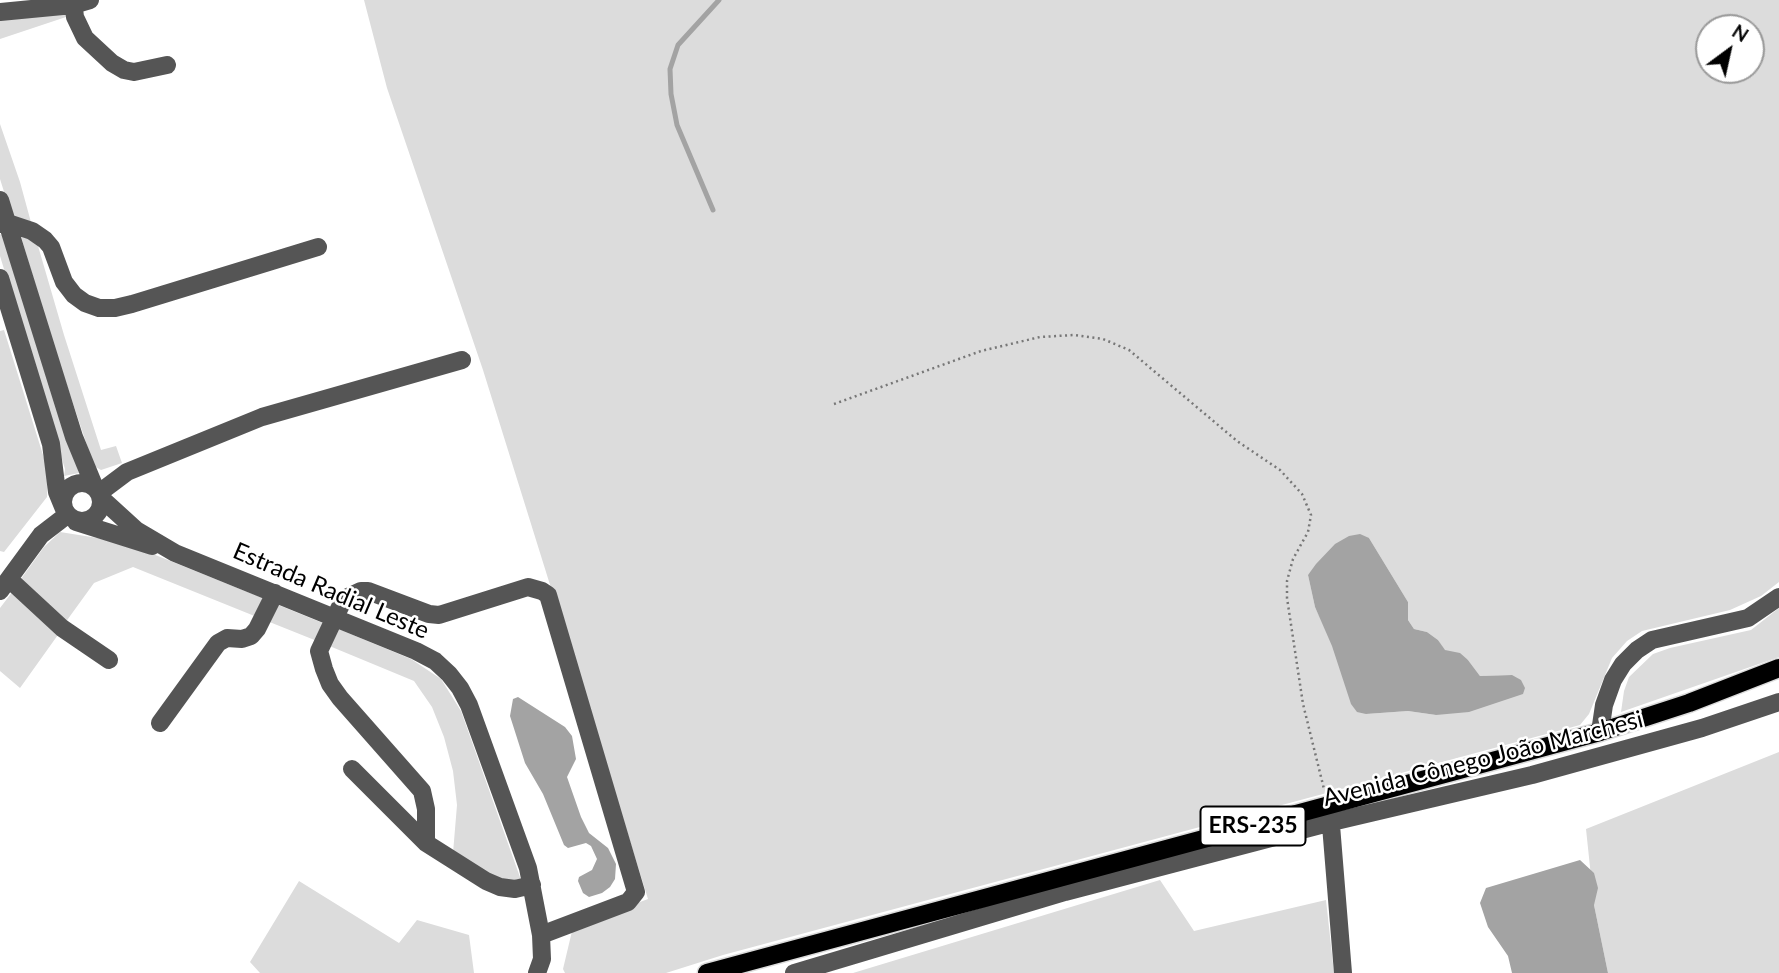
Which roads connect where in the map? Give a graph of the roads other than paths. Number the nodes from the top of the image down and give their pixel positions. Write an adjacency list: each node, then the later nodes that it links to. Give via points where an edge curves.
1 (79, 2): 2 (street); 3 (street, via 75,16 85,38 112,63 134,72)
2 (0, 12)
3 (167, 65)
4 (0, 200): 5 (street, Estrada Radial Leste)
5 (4, 223): 6 (street, via 45,240 74,295 99,308 115,309); 9 (street, Estrada Radial Leste, via 74,437)
6 (318, 247)
7 (0, 278): 10 (street, via 51,444 57,492)
8 (462, 360): 9 (street, via 262,417 127,471)
9 (99, 493): 10 (street, via 96,517 84,522); 10 (street, via 83,483 71,486 63,496); 11 (street, Estrada Radial Leste, via 136,530)
10 (67, 514): 11 (street, via 84,526); 12 (street, via 41,535)
11 (176, 553): 13 (street, Estrada Radial Leste)
12 (4, 585): 16 (street)
13 (275, 593): 15 (street, Estrada Radial Leste); 19 (street, via 251,636 218,643)
14 (1779, 597): 20 (street, via 1748,618 1662,637 1637,650 1612,680)
15 (335, 617): 23 (street, via 319,651 327,677 422,791); 24 (street, Estrada Radial Leste, via 435,661 460,688); 25 (street, via 344,599 361,591 439,615 528,587 548,596 636,892 628,902)
16 (109, 660)
17 (1779, 668): 20 (main road, ERS-235)
18 (1779, 702): 22 (street, Avenida Cônego João Marchesi, via 1532,775)
19 (160, 723)
20 (1600, 732): 22 (main road, ERS-235)
21 (352, 769): 23 (street)
22 (1330, 814): 27 (main road, ERS-235); 28 (street, Avenida Cônego João Marchesi); 29 (street)
23 (426, 843): 24 (street, via 500,887)
24 (532, 885): 25 (street, Estrada Radial Leste)
25 (541, 935): 26 (street, Estrada Radial Leste, via 542,959)
26 (537, 973)
27 (707, 973)
28 (794, 973)
29 (1343, 973)

